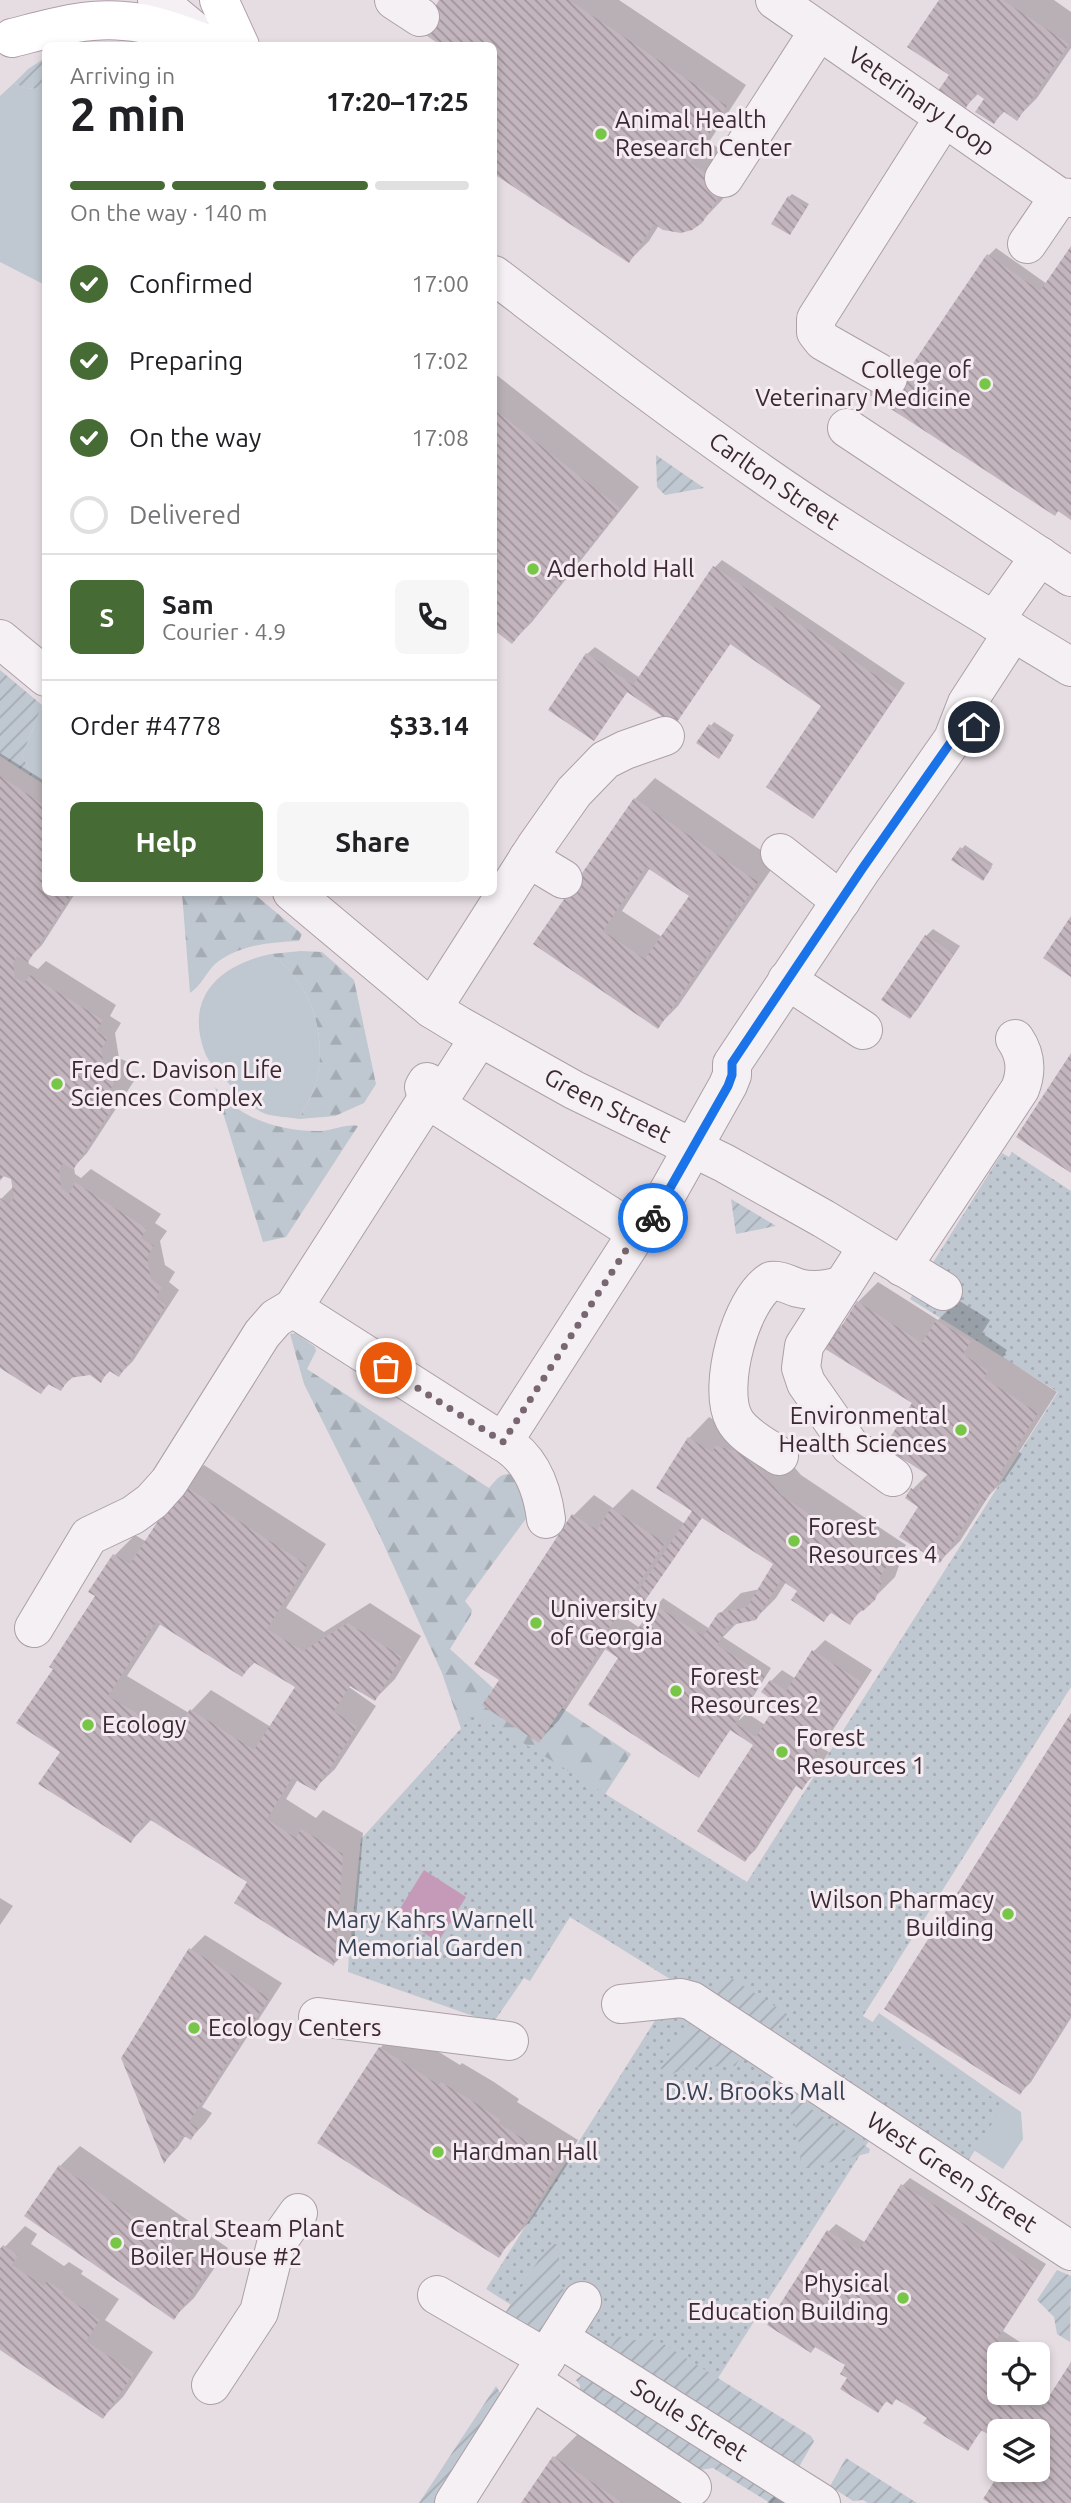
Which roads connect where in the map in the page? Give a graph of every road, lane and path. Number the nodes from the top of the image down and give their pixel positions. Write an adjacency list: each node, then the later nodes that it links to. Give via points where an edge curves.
1 (53, 0): 9 (main road)
2 (157, 0): 7 (street)
3 (219, 0): 8 (main road)
4 (775, 0): 5 (street, Veterinary Loop)
5 (818, 32): 10 (street, Veterinary Loop); 11 (street)
6 (201, 42): 9 (main road, via 123,20 66,24)
7 (207, 42)
8 (238, 42)
9 (6, 44)
10 (943, 119): 12 (street, Veterinary Loop); 15 (street, via 816,319 816,332 823,341)
11 (724, 178)
12 (1065, 198): 13 (street)
13 (1027, 244)
14 (497, 277): 18 (street, Carlton Street, via 764,475)
15 (888, 378)
16 (847, 428): 17 (street)
17 (1056, 566): 18 (street)
18 (1013, 632): 20 (street, Carlton Street); 27 (street, via 974,727 953,739)
19 (0, 639): 21 (street)
20 (1071, 667)
21 (42, 674)
22 (665, 736): 24 (street, via 604,760 574,792)
23 (780, 853): 27 (street)
24 (528, 858): 25 (street); 29 (street)
25 (563, 879)
26 (310, 898): 29 (street, Green Street)
27 (841, 901): 28 (street)
28 (788, 980): 30 (street); 33 (street, via 732,1063 728,1086)
29 (457, 1024): 32 (street, via 443,1094); 33 (street, Green Street, via 574,1090)
30 (863, 1030)
31 (1030, 1045): 36 (street, via 1020,1090 931,1205)
32 (427, 1099): 34 (street); 39 (street)
33 (684, 1142): 34 (street, via 650,1224); 35 (street, Green Street)
34 (637, 1233): 40 (street)
35 (868, 1246): 36 (street, Green Street); 37 (street)
36 (902, 1267): 38 (street, Green Street)
37 (843, 1285): 41 (street, via 813,1290 771,1281 760,1291 737,1340 728,1374 729,1408 742,1430); 42 (street, via 803,1348 803,1376 850,1446)
38 (943, 1291)
39 (293, 1308): 40 (street); 44 (street, via 262,1334 163,1490 134,1515 89,1536)
40 (503, 1442): 43 (street, via 535,1475)
41 (779, 1456)
42 (893, 1477)
43 (546, 1519)
44 (34, 1629)
45 (621, 2004): 49 (street, West Green Street, via 692,2001)
46 (318, 2017): 47 (street)
47 (509, 2041)
48 (298, 2213): 53 (street, via 276,2244 259,2312)
49 (1071, 2251)
50 (437, 2295): 52 (street)
51 (582, 2301): 52 (street)
52 (541, 2365): 54 (street); 55 (street); 56 (street, Soule Street)
53 (211, 2385)
54 (692, 2487)
55 (454, 2503)
56 (821, 2503)

